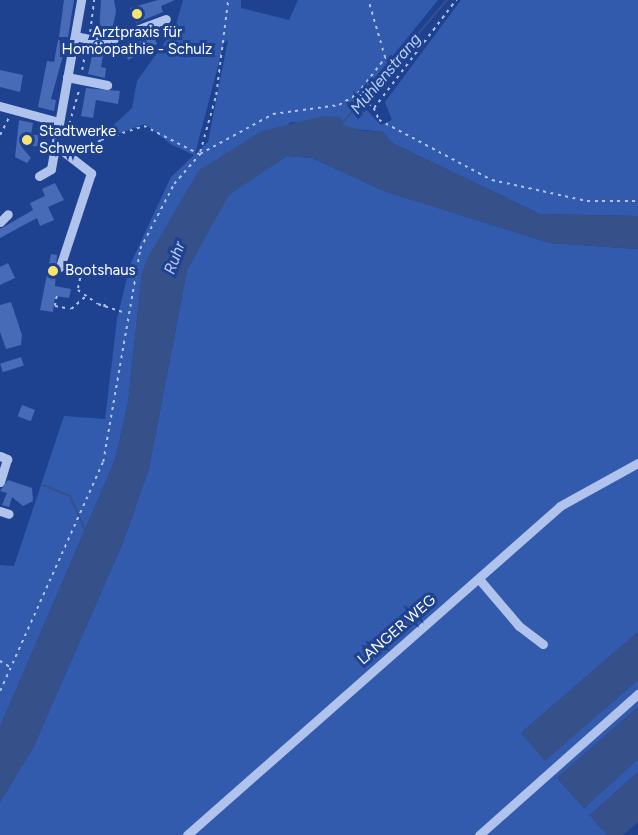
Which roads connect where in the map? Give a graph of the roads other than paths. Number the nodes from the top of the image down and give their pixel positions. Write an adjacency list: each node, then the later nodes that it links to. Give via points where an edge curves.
1 (81, 0): 3 (street)
2 (166, 19): 3 (street, via 111,41)
3 (75, 36): 4 (street)
4 (67, 77): 5 (street); 7 (street)
5 (107, 85)
6 (0, 106): 7 (street)
7 (56, 122): 8 (street)
8 (55, 145): 9 (street, via 51,169); 12 (street, via 75,156 91,173)
9 (39, 176)
10 (8, 214): 11 (street)
11 (0, 222)
12 (60, 267)
13 (0, 456): 15 (street, via 8,459)
14 (638, 463): 16 (street, LANGER WEG, via 575,495)
15 (0, 482)
16 (479, 579): 17 (street, via 519,626); 19 (street, LANGER WEG)
17 (543, 644)
18 (638, 694): 20 (street)
19 (186, 835)
20 (479, 835)

